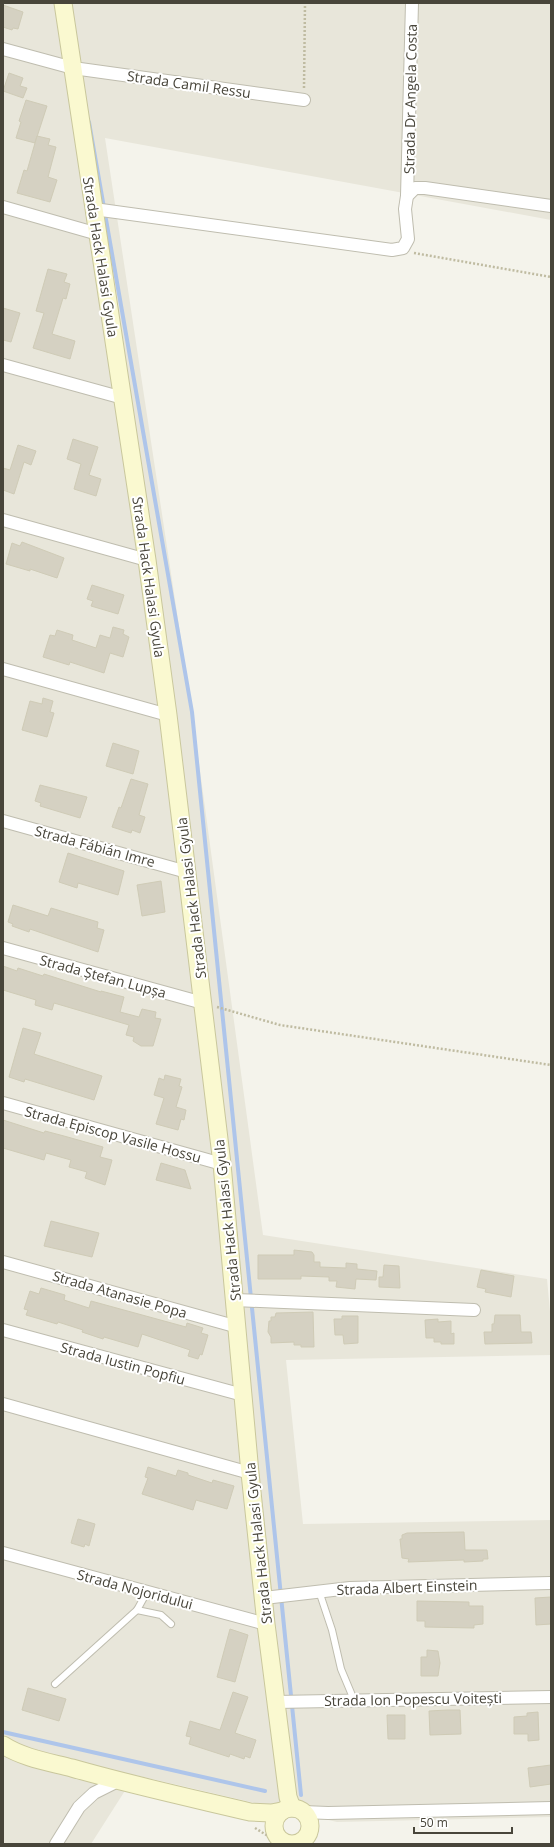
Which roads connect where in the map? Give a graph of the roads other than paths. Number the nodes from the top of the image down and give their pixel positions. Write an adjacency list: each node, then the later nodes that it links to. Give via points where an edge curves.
1 (63, 3): 4 (street, Strada Hack Halasi Gyula)
2 (412, 3): 6 (street, Strada Dr Angela Costa)
3 (3, 49): 4 (street, Strada Camil Ressu)
4 (73, 68): 5 (street, Strada Camil Ressu); 9 (street, Strada Hack Halasi Gyula)
5 (304, 100)
6 (407, 196): 7 (street, via 415,188 425,188); 9 (street, Strada Dr Angela Costa, via 405,209 408,239 403,248 392,250)
7 (551, 206)
8 (3, 207): 10 (street)
9 (94, 208): 10 (street, Strada Hack Halasi Gyula)
10 (98, 234): 12 (street, Strada Hack Halasi Gyula)
11 (3, 365): 12 (street)
12 (123, 398): 14 (street, Strada Hack Halasi Gyula)
13 (3, 520): 14 (street)
14 (147, 560): 16 (street, Strada Hack Halasi Gyula)
15 (3, 669): 16 (street)
16 (168, 715): 18 (street, Strada Hack Halasi Gyula)
17 (3, 821): 18 (street, Strada Fábián Imre)
18 (187, 872): 20 (street, Strada Hack Halasi Gyula)
19 (3, 948): 20 (street, Strada Ștefan Lupșa)
20 (209, 1005): 22 (street, Strada Hack Halasi Gyula)
21 (3, 1103): 22 (street, Strada Episcop Vasile Hossu)
22 (222, 1164): 24 (street, Strada Hack Halasi Gyula)
23 (3, 1262): 26 (street, Strada Atanasie Popa)
24 (235, 1300): 25 (street); 26 (street, Strada Hack Halasi Gyula)
25 (474, 1310)
26 (238, 1327): 28 (street, Strada Hack Halasi Gyula)
27 (3, 1330): 28 (street, Strada Iustin Popfiu)
28 (243, 1395): 30 (street, Strada Hack Halasi Gyula)
29 (3, 1404): 30 (street)
30 (250, 1473): 35 (street, Strada Hack Halasi Gyula)
31 (3, 1553): 33 (street, Strada Nojoridului)
32 (551, 1582): 34 (street, Strada Albert Einstein, via 350,1588)
33 (147, 1592): 36 (lane); 38 (street, Strada Nojoridului)
34 (319, 1592): 35 (street, Strada Albert Einstein); 41 (lane, via 332,1630 341,1669)
35 (265, 1598): 38 (street, Strada Hack Halasi Gyula)
36 (137, 1610): 37 (lane, via 161,1615); 39 (lane)
37 (171, 1624)
38 (266, 1624): 42 (street, Strada Hack Halasi Gyula)
39 (54, 1684)
40 (551, 1697): 41 (street, Strada Ion Popescu Voitești)
41 (354, 1700): 42 (street, Strada Ion Popescu Voitești)
42 (279, 1701): 45 (street, Strada Hack Halasi Gyula)
43 (3, 1745): 44 (street, via 34,1758)
44 (118, 1781): 47 (street); 51 (street, via 94,1793 79,1807)
45 (290, 1805): 46 (street, via 328,1813); 47 (street, via 271,1813); 48 (street, via 276,1818); 49 (street, Strada Hack Halasi Gyula, via 307,1817)
46 (551, 1808)
47 (248, 1812): 48 (street, via 262,1818)
48 (274, 1828): 50 (street, via 283,1841)
49 (313, 1836): 50 (street, via 308,1834)
50 (300, 1843)
51 (56, 1844)

